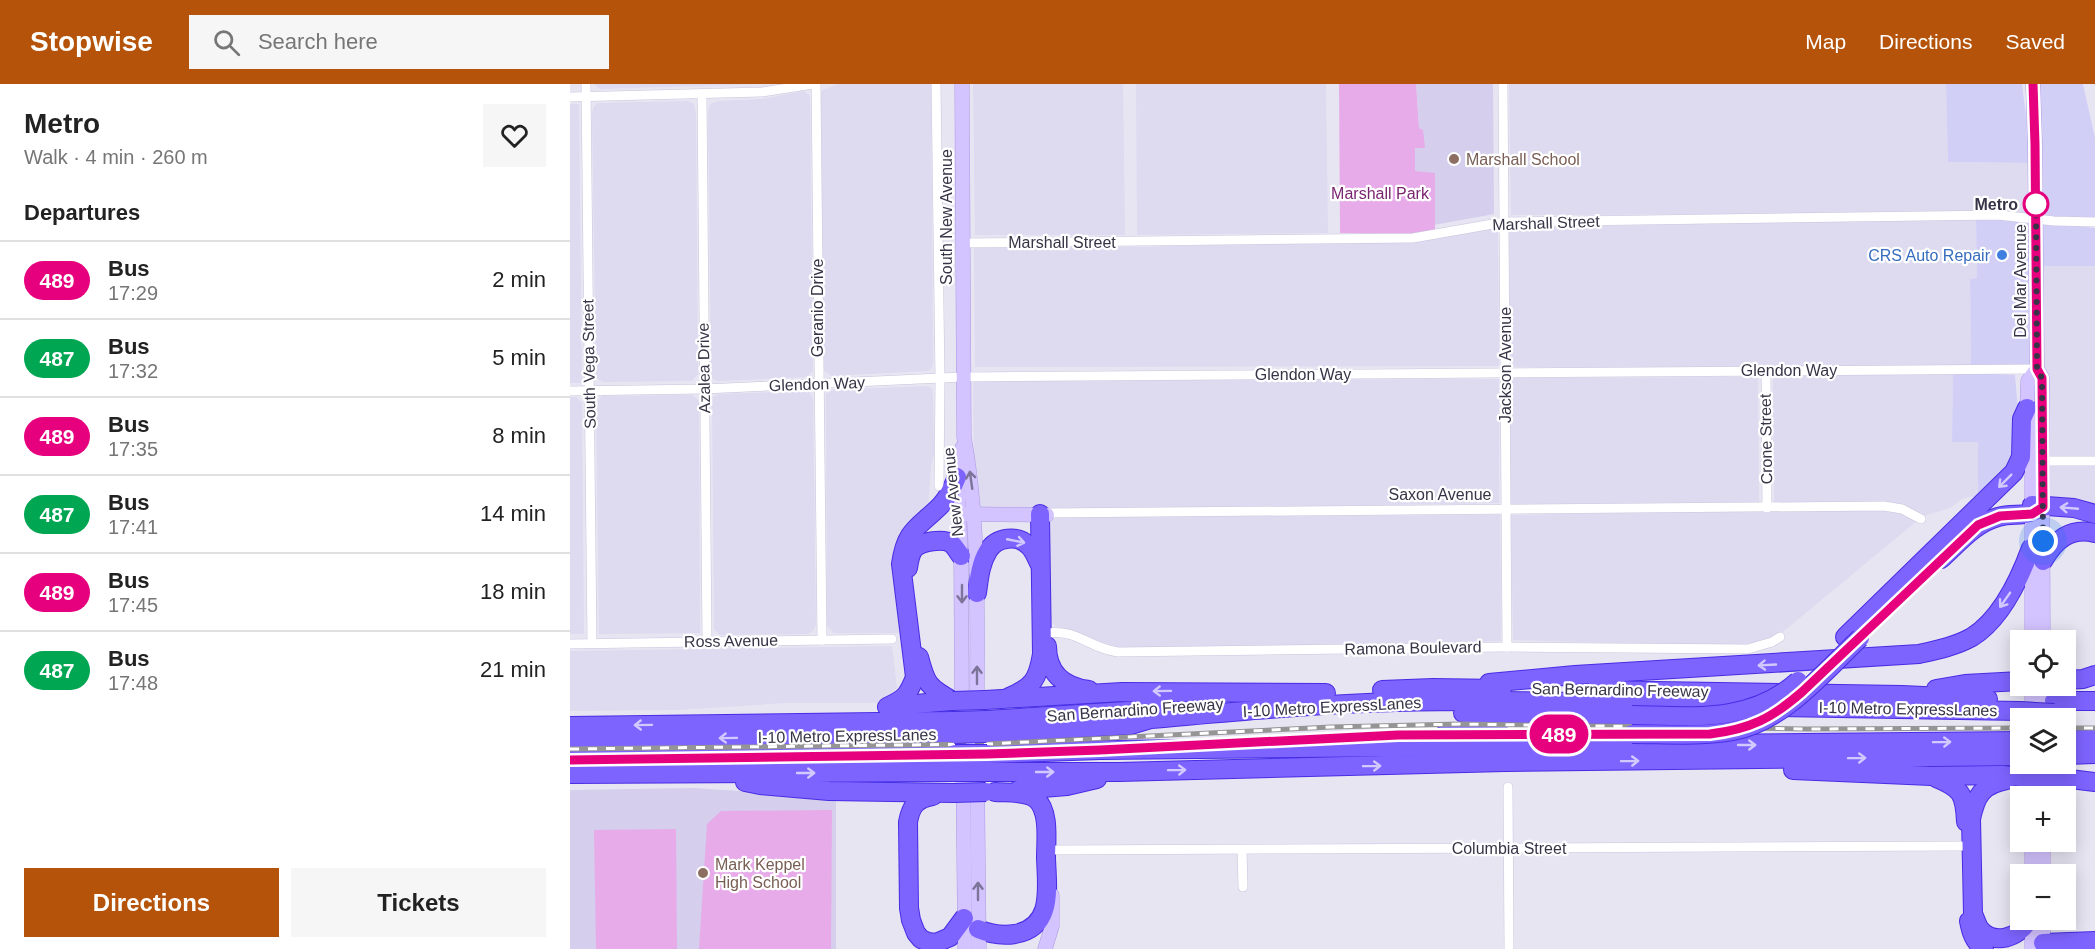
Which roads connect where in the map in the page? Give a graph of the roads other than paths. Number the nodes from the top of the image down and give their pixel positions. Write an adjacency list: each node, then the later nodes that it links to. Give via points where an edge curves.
1 (586, 84): 9 (street, South Vega Street)
2 (815, 84): 7 (street); 19 (street, Geranio Drive)
3 (936, 84): 18 (street)
4 (962, 84): 13 (main road, South New Avenue)
5 (1503, 84): 11 (street, Jackson Avenue)
6 (2033, 84): 10 (main road, Del Mar Avenue)
7 (702, 95): 9 (street); 20 (street, Azalea Drive)
8 (570, 97): 9 (street)
9 (586, 97): 22 (street, South Vega Street)
10 (2036, 219): 11 (street, Marshall Street, via 1998,215); 12 (street, Marshall Street); 14 (main road, Del Mar Avenue)
11 (1504, 222): 13 (street, Marshall Street, via 1413,238); 16 (street, Jackson Avenue)
12 (2095, 222)
13 (963, 243): 17 (main road, South New Avenue)
14 (2037, 369): 15 (street, Glendon Way); 23 (main road, Del Mar Avenue, via 2028,381); 25 (main road, Del Mar Avenue, via 2042,378)
15 (1766, 371): 16 (street, Glendon Way); 29 (street, Crone Street)
16 (1505, 373): 17 (street, Glendon Way); 31 (street, Jackson Avenue)
17 (963, 377): 18 (street, Glendon Way); 24 (main road)
18 (940, 379): 19 (street, Glendon Way); 28 (street)
19 (818, 383): 20 (street, Glendon Way); 49 (street, Geranio Drive)
20 (704, 389): 22 (street, Glendon Way); 50 (street, Azalea Drive)
21 (570, 390): 22 (street, Glendon Way)
22 (589, 390): 51 (street, South Vega Street)
23 (2027, 408): 30 (main road, Del Mar Avenue, via 2032,429); 36 (highway, one-way to 36, via 2022,419 2021,457 2014,472)
24 (964, 436): 27 (main road, New Avenue); 32 (main road, New Avenue, one-way to 24)
25 (2043, 461): 26 (street); 30 (main road, Del Mar Avenue)
26 (2095, 461)
27 (957, 477): 35 (main road, New Avenue); 64 (highway, via 941,505 907,538 903,551 901,564 915,677 902,700)
28 (939, 486)
29 (1767, 508): 31 (street, Saxon Avenue); 37 (street, Saxon Avenue, via 1884,506 1902,509)
30 (2036, 509): 34 (highway, one-way to 30, via 2074,508); 36 (highway, via 1998,506); 39 (main road, Del Mar Avenue); 47 (highway, via 1978,525)
31 (1506, 510): 33 (street, Saxon Avenue); 53 (street, Jackson Avenue)
32 (975, 514): 33 (main road, Saxon Avenue); 35 (main road, Saxon Avenue); 42 (main road, New Avenue)
33 (1044, 514): 41 (highway); 45 (main road)
34 (2095, 514)
35 (958, 515): 40 (main road, New Avenue)
36 (1966, 518): 47 (highway)
37 (1921, 519)
38 (2095, 533): 39 (highway, via 2070,533)
39 (2037, 555): 43 (main road, Del Mar Avenue); 44 (main road, Del Mar Avenue); 57 (highway, one-way to 57, via 1988,623 1974,636 1919,654 1575,675)
40 (961, 556): 62 (highway, via 945,541 922,543 914,548 909,559 908,574 924,678 934,691); 107 (main road, New Avenue, one-way to 107)
41 (1039, 563): 42 (highway, one-way to 41, via 984,559 1000,541 1022,540); 61 (highway, via 1039,671 1033,684 1021,692)
42 (977, 593): 107 (main road, New Avenue, one-way to 42)
43 (2033, 630)
44 (2042, 630)
45 (1047, 633): 53 (street, Ramona Boulevard, via 1070,633 1104,650 1118,651); 58 (highway, via 1054,673 1080,689)
46 (1780, 637): 53 (street, Ramona Boulevard, via 1748,649)
47 (1852, 637): 71 (highway, bridge, via 1772,700 1726,715 1376,713); 79 (highway, bridge, via 1790,703 1774,715 1734,731 1398,735)
48 (892, 639): 49 (street, Ross Avenue)
49 (822, 640): 50 (street, Ross Avenue)
50 (707, 641): 51 (street, Ross Avenue)
51 (592, 643): 52 (street, Ross Avenue)
52 (570, 644)
53 (1507, 647)
54 (2095, 675): 55 (highway)
55 (2076, 679)
56 (2010, 682): 60 (highway, via 1965,684)
57 (1433, 688): 59 (highway, San Bernardino Freeway); 60 (highway, San Bernardino Freeway)
58 (1105, 693): 59 (highway, one-way to 58); 61 (highway)
59 (1326, 693): 73 (highway, San Bernardino Freeway)
60 (1902, 695): 65 (highway, San Bernardino Freeway)
61 (993, 700): 62 (highway, bridge)
62 (953, 701): 64 (highway)
63 (2095, 701): 66 (highway)
64 (887, 707): 70 (highway)
65 (2010, 708)
66 (2064, 708)
67 (2010, 710): 71 (highway, I-10 Metro ExpressLanes, via 1576,701 1395,702 1151,719)
68 (2076, 712): 69 (highway, I-10 Metro ExpressLanes)
69 (2095, 713)
70 (840, 722): 72 (highway, San Bernardino Freeway, one-way to 72); 74 (highway, San Bernardino Freeway)
71 (1131, 725): 73 (highway, I-10 Metro ExpressLanes)
72 (570, 726)
73 (986, 726): 74 (highway, San Bernardino Freeway, bridge)
74 (954, 728): 76 (highway, I-10 Metro ExpressLanes, one-way to 76)
75 (2095, 739): 77 (highway)
76 (570, 740)
77 (2076, 740)
78 (2010, 741): 79 (highway, I-10 Metro ExpressLanes, one-way to 78)
79 (1100, 750): 86 (highway, I-10 Metro ExpressLanes)
80 (2095, 754): 81 (highway)
81 (2076, 755)
82 (2010, 756): 84 (highway, one-way to 82)
83 (570, 760): 85 (highway, I-10 Metro ExpressLanes)
84 (1735, 760): 87 (highway, one-way to 84); 95 (highway, via 1765,769)
85 (954, 763): 86 (highway, bridge); 91 (highway, one-way to 85)
86 (987, 763): 87 (highway, one-way to 87)
87 (1119, 772): 97 (highway)
88 (2010, 773): 95 (highway)
89 (2076, 773): 94 (highway)
90 (570, 774): 91 (highway)
91 (705, 774): 100 (highway, via 760,785)
92 (2018, 774): 108 (highway, via 1984,788 1974,804 1971,819 1973,914 1979,927 1990,936 2010,938)
93 (2064, 774): 96 (highway)
94 (2095, 775)
95 (1931, 776): 102 (highway, via 1954,786 1962,796)
96 (2095, 782)
97 (1067, 786): 99 (highway); 104 (highway, via 1052,807)
98 (1508, 787): 103 (street)
99 (991, 792): 101 (highway, bridge); 107 (highway, via 1029,795 1038,801 1046,832 1047,898 1038,922 1029,930 999,934)
100 (865, 793): 101 (highway); 113 (highway, via 895,804 900,815 905,929)
101 (954, 793): 107 (highway, via 925,797 910,810 910,920 921,939 936,943)
102 (1966, 846): 103 (street, Columbia Street); 118 (highway, via 1966,909 1972,935)
103 (1508, 849): 105 (street, Columbia Street); 117 (street)
104 (1052, 850): 105 (street, Columbia Street); 116 (main road, via 1052,926)
105 (1242, 850): 106 (street)
106 (1243, 887)
107 (971, 924): 114 (main road, New Avenue); 115 (main road, New Avenue)
108 (2020, 930)
109 (2034, 930): 112 (main road)
110 (2042, 930): 112 (main road)
111 (2095, 941): 112 (highway)
112 (2040, 947)
113 (913, 949)
114 (965, 949)
115 (979, 949)
116 (1045, 949)
117 (1509, 949)
118 (1984, 949)

